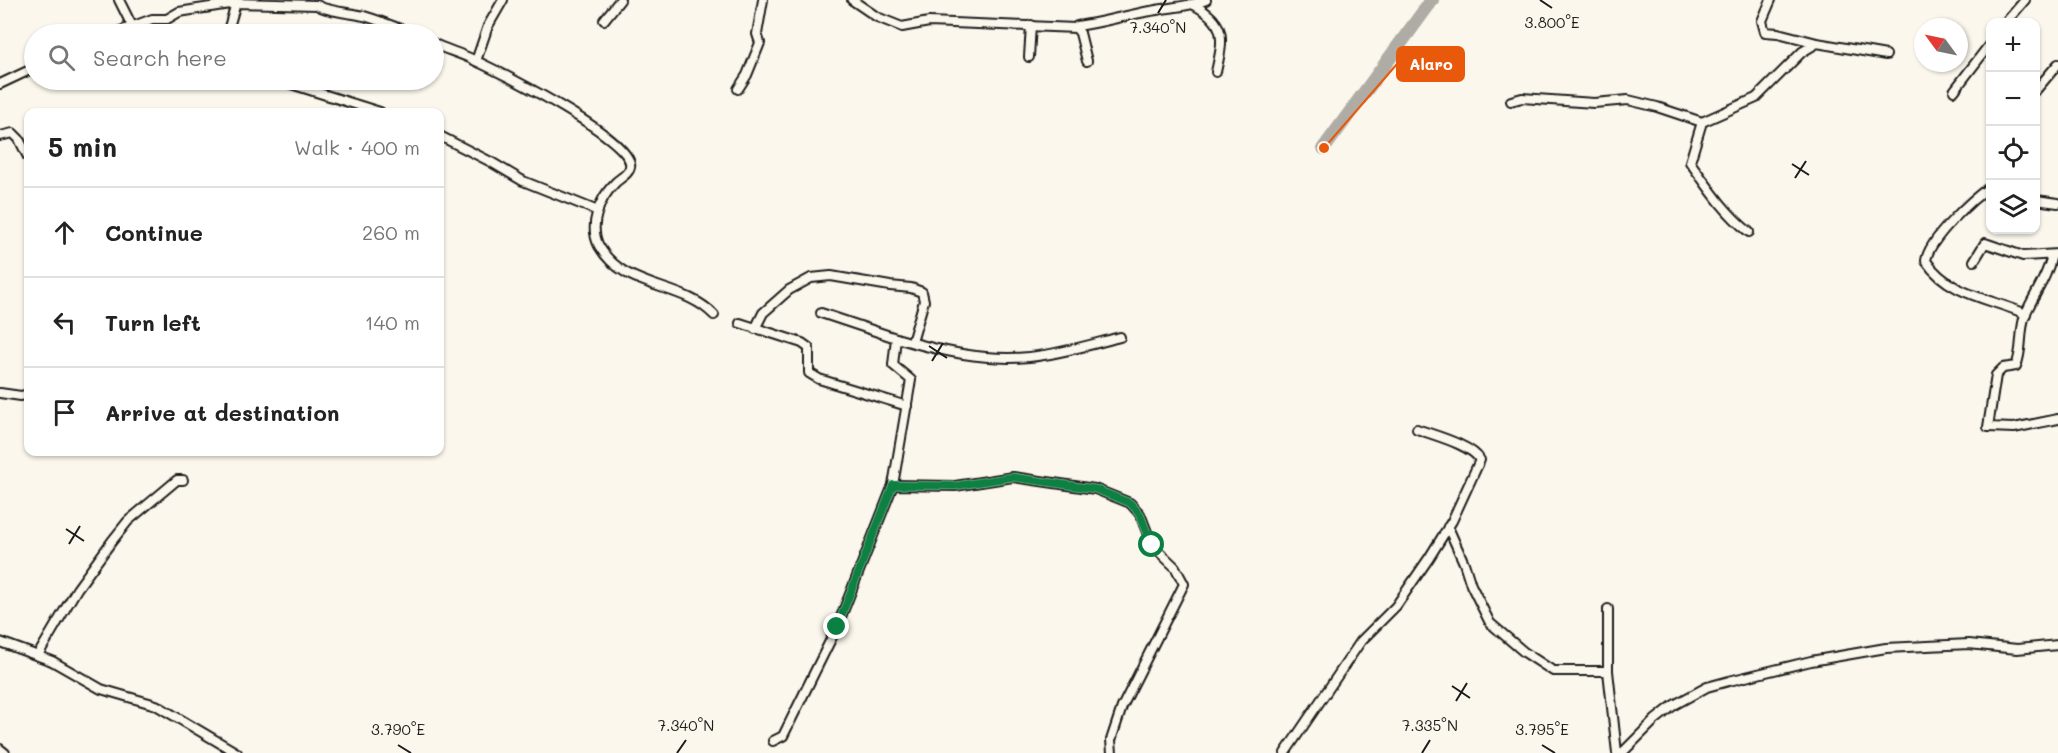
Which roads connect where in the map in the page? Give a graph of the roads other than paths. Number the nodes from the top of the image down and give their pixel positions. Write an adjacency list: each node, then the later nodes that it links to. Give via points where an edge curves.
1 (119, 0): 15 (street)
2 (503, 0): 26 (street, via 488,26)
3 (620, 0): 14 (street)
4 (763, 0): 33 (street, via 757,34 760,43)
5 (852, 0): 19 (street, via 877,17 902,27 929,22)
6 (1206, 0): 12 (street)
7 (1771, 0): 21 (street, via 1762,21 1765,32)
8 (2025, 0): 13 (street)
9 (248, 1): 10 (street); 11 (street)
10 (237, 3): 16 (street, via 179,12 167,19); 17 (street)
11 (319, 3): 18 (street, via 321,8)
12 (1194, 5): 20 (street); 29 (street, via 1221,31)
13 (2009, 18)
14 (604, 20)
15 (131, 24)
16 (138, 24)
17 (230, 24)
18 (386, 24)
19 (1031, 26): 20 (street); 25 (street)
20 (1076, 28): 27 (street)
21 (1817, 44): 24 (street); 38 (street, via 1802,52 1756,98)
22 (444, 48): 26 (street)
23 (1986, 49): 35 (street)
24 (1886, 55)
25 (1029, 57)
26 (477, 61): 45 (street, via 538,92 627,153 630,170 615,183)
27 (1087, 61)
28 (2058, 64): 32 (street)
29 (1216, 72)
30 (24, 73): 31 (street)
31 (0, 84)
32 (2040, 85)
33 (738, 88)
34 (310, 90): 37 (street)
35 (1954, 91)
36 (1511, 101): 38 (street, via 1628,100)
37 (367, 108)
38 (1702, 122): 46 (street, via 1690,162 1714,196)
39 (0, 136): 41 (street, via 13,134)
40 (444, 138): 45 (street, via 523,181)
41 (24, 149)
42 (1986, 190): 50 (street, via 1959,212 1930,249 1926,261 1939,278 1959,290)
43 (2040, 201): 44 (street)
44 (2058, 203)
45 (598, 211): 51 (street, via 598,243 609,260 633,277 687,297)
46 (1749, 232)
47 (2055, 254): 48 (street, via 2023,256 1985,243); 50 (street)
48 (1974, 261)
49 (821, 313): 54 (street)
50 (2026, 314): 60 (street, via 2016,366 2002,368 1996,375 1988,427 2014,428)
51 (714, 315)
52 (740, 323): 53 (street)
53 (754, 329): 56 (street, via 763,313 789,290 811,278 831,276 922,292 924,301); 59 (street, via 809,348 809,373 819,380)
54 (896, 338): 56 (street); 59 (street, via 893,365 911,380)
55 (1120, 338): 56 (street, via 1030,357 982,358)
56 (912, 342)
57 (0, 393): 58 (street)
58 (24, 395)
59 (907, 406): 63 (street)
60 (2058, 419)
61 (1417, 429): 64 (street, via 1456,444 1480,460)
62 (183, 480): 68 (street, via 177,480 128,521 77,589)
63 (893, 485): 70 (street, via 837,627 783,736); 74 (street, via 955,486 1012,477 1095,489 1130,503 1140,514 1152,545 1175,567 1184,584 1122,707 1111,740)
64 (1448, 527): 69 (street, via 1490,623 1553,671); 75 (street, via 1396,606 1361,641)
65 (1608, 609): 69 (street)
66 (0, 642): 68 (street)
67 (2058, 645): 77 (street, via 2017,649 1969,644 1886,648 1729,681 1707,687 1674,705)
68 (38, 655): 73 (street, via 101,689 156,705)
69 (1608, 672): 76 (street)
70 (773, 741)
71 (0, 749): 72 (street)
72 (5, 753)
73 (237, 753)
74 (1112, 753)
75 (1285, 753)
76 (1617, 753)
77 (1622, 753)

